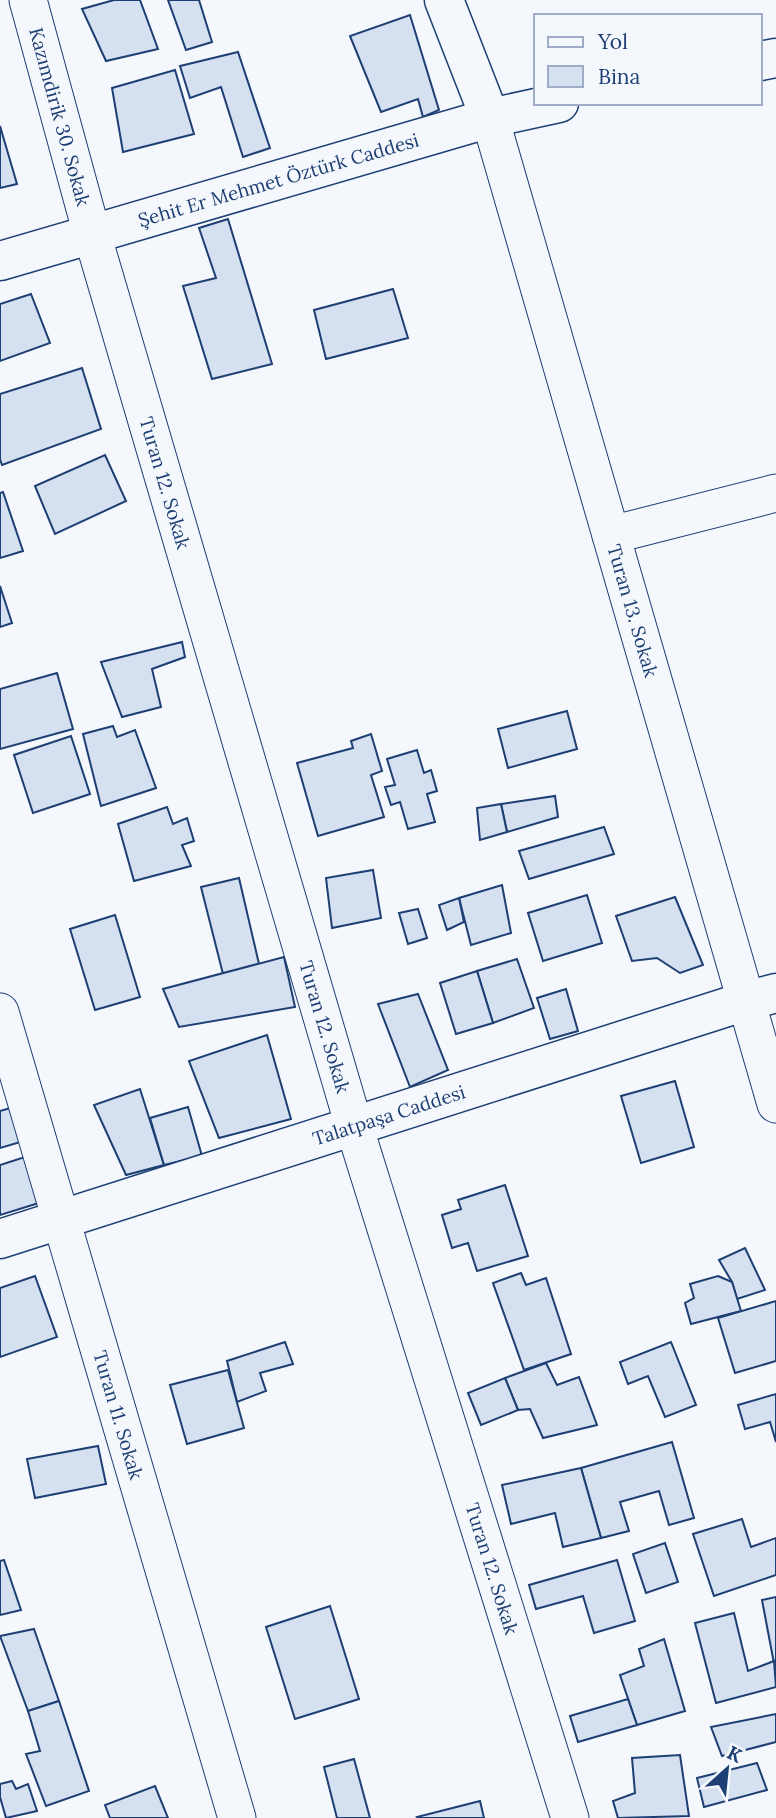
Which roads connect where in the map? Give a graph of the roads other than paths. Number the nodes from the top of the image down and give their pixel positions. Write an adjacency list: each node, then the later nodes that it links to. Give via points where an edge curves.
1 (28, 0): 5 (street, Kazımdirik 30. Sokak)
2 (444, 0): 4 (street)
3 (550, 105): 4 (street, Şehit Er Mehmet Öztürk Caddesi)
4 (490, 118): 5 (street, Şehit Er Mehmet Öztürk Caddesi); 8 (street, Turan 13. Sokak)
5 (92, 234): 6 (street, Şehit Er Mehmet Öztürk Caddesi); 12 (street, Turan 12. Sokak)
6 (0, 261)
7 (776, 493): 8 (street)
8 (611, 535): 9 (street, Turan 13. Sokak)
9 (761, 997): 11 (street, Turan 13. Sokak); 12 (street, Talatpaşa Caddesi)
10 (0, 1012): 13 (street, Turan 11. Sokak)
11 (776, 1104)
12 (354, 1126): 13 (street, Talatpaşa Caddesi); 16 (street, Turan 12. Sokak)
13 (61, 1220): 14 (street, Talatpaşa Caddesi); 15 (street, Turan 11. Sokak)
14 (0, 1239)
15 (237, 1818)
16 (570, 1818)

